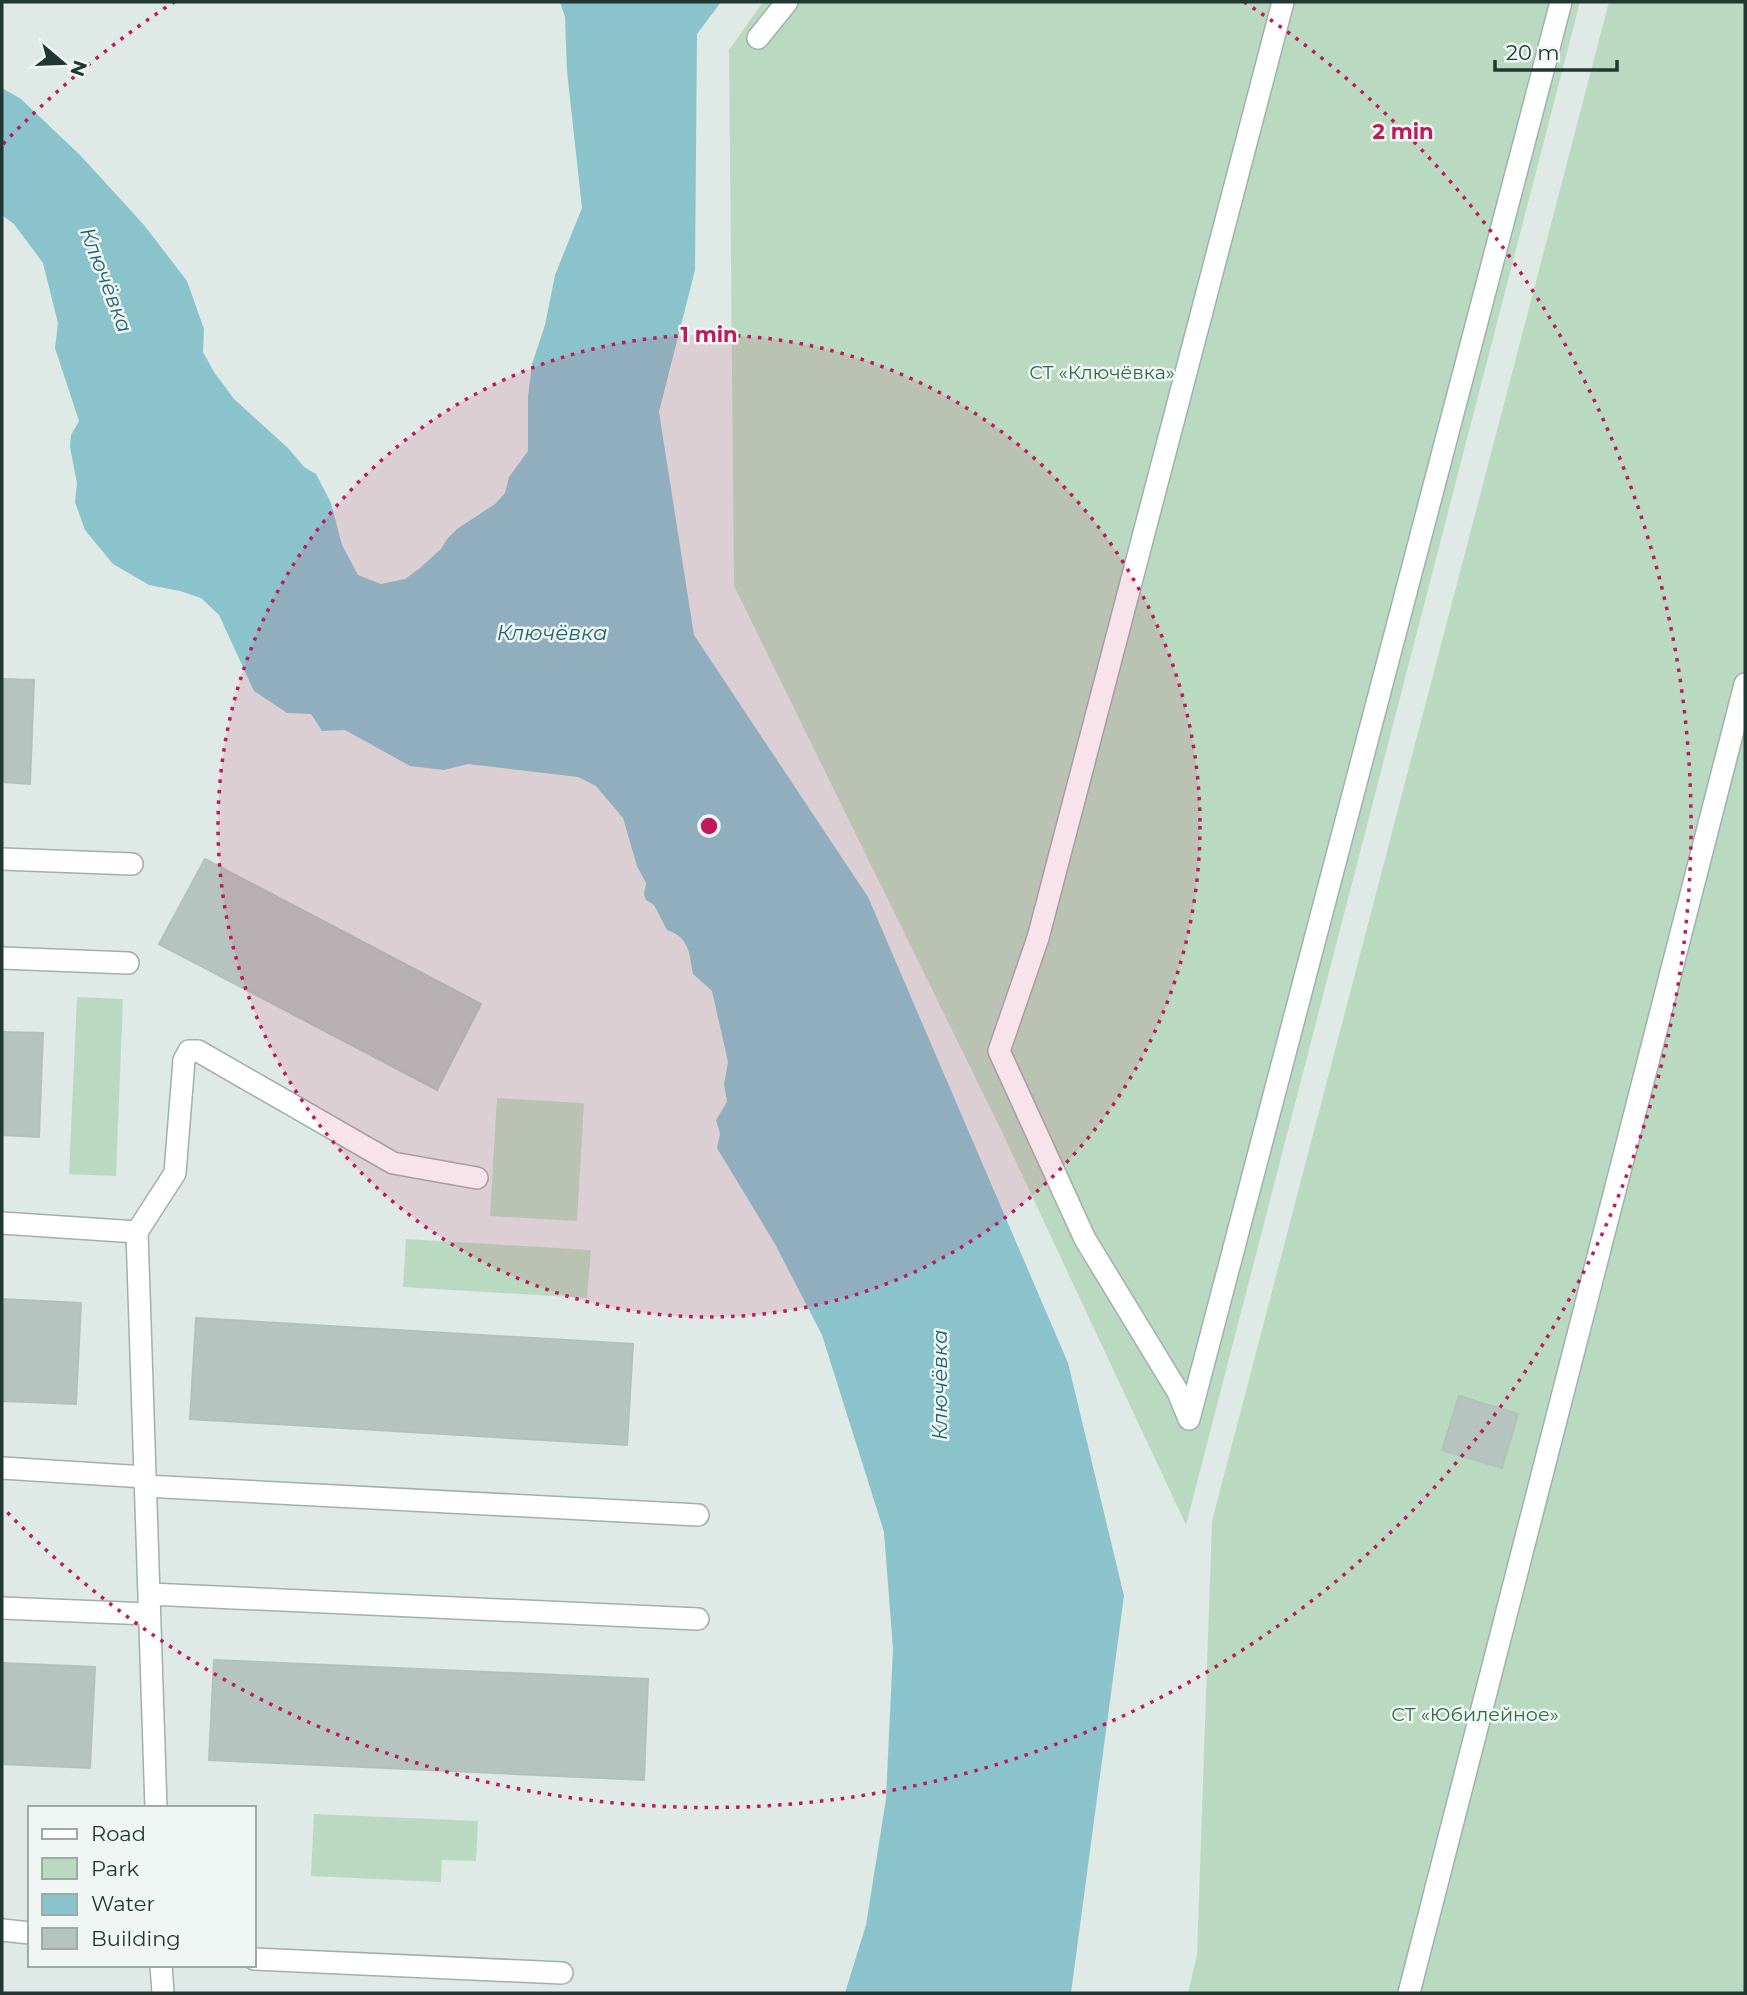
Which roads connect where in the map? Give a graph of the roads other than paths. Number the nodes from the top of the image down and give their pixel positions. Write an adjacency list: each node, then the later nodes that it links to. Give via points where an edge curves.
1 (787, 2): 4 (street)
2 (1283, 2): 3 (street, via 1038,938 999,1051 1085,1239 1178,1392 1189,1419)
3 (1561, 2)
4 (758, 38)
5 (1745, 684): 26 (street)
6 (2, 859): 7 (street)
7 (132, 864)
8 (2, 958): 9 (street)
9 (128, 963)
10 (477, 1178): 12 (street, via 393,1163 198,1051 189,1051 184,1060 175,1173)
11 (2, 1223): 12 (street)
12 (137, 1232): 14 (street)
13 (2, 1468): 14 (street)
14 (145, 1482): 15 (street); 16 (street)
15 (698, 1515)
16 (149, 1604): 17 (street); 18 (street); 19 (street)
17 (2, 1608)
18 (698, 1619)
19 (156, 1806)
20 (2, 1930): 21 (street)
21 (28, 1933)
22 (256, 1959): 24 (street)
23 (161, 1967): 25 (street)
24 (562, 1973)
25 (163, 1993)
26 (1409, 1993)

